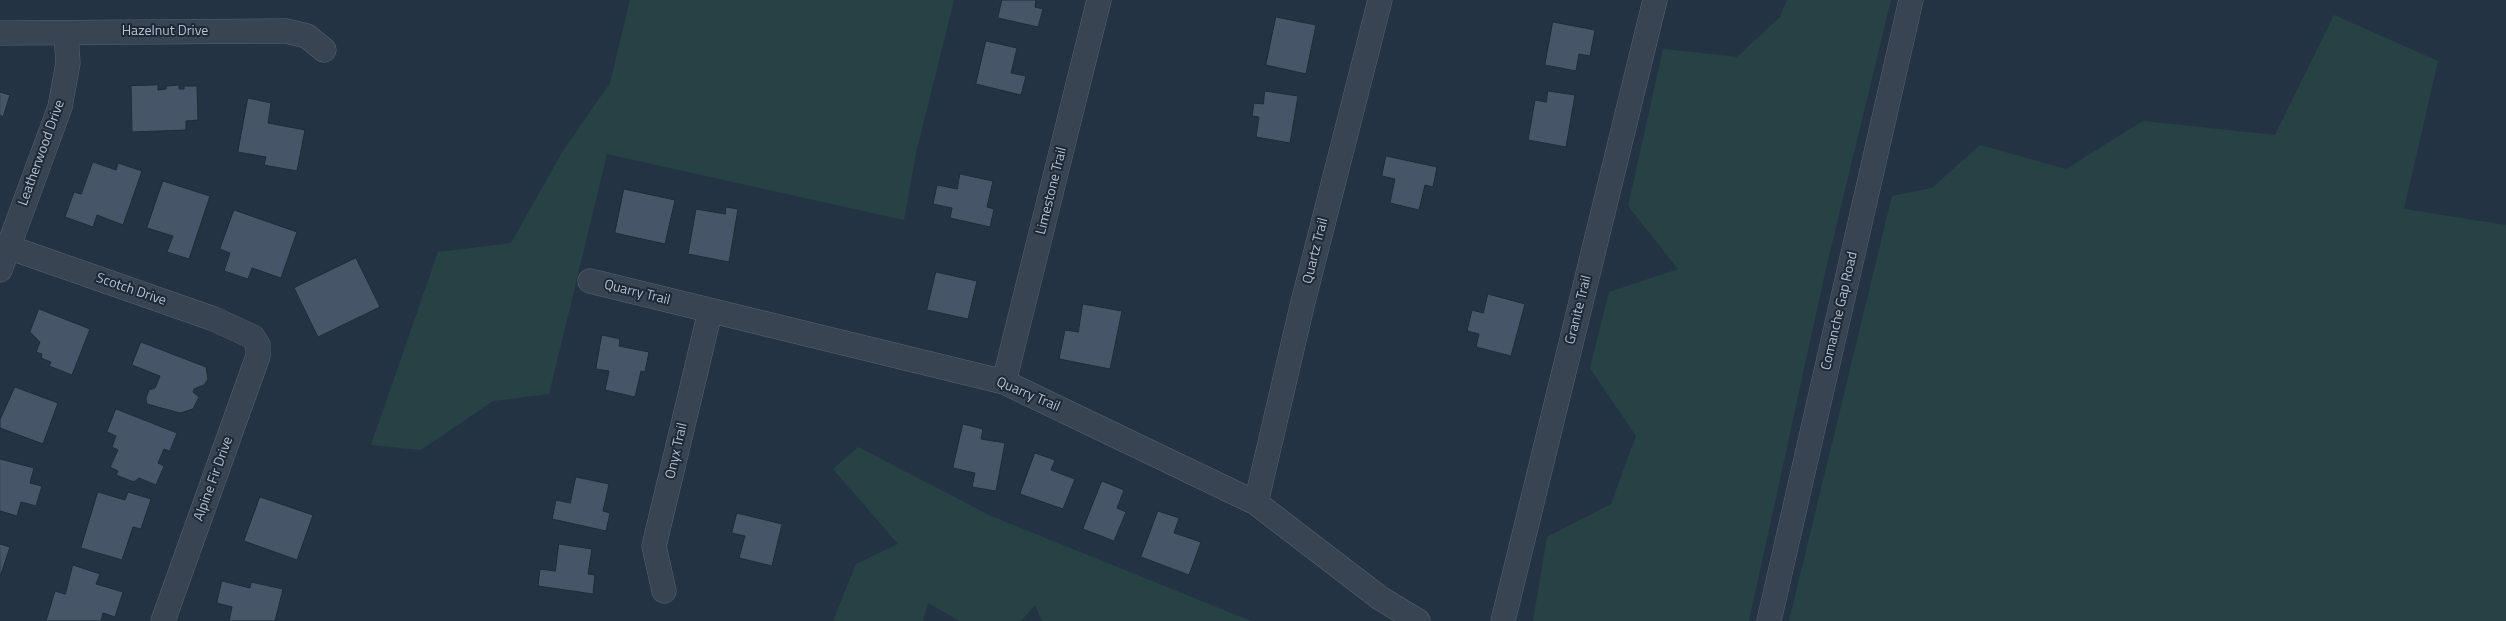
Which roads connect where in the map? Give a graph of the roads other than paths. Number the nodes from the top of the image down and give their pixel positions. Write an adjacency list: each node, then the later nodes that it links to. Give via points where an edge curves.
1 (1099, 0): 13 (street, Limestone Trail)
2 (1380, 0): 14 (street, Quartz Trail)
3 (1655, 0): 18 (street, Granite Trail)
4 (1911, 0): 19 (street, Comanche Gap Road)
5 (0, 33): 6 (street, Hazelnut Drive)
6 (66, 33): 7 (street, Hazelnut Drive, via 286,31 307,36); 8 (street, Leatherwood Drive, via 68,63 60,107)
7 (324, 50)
8 (8, 247): 9 (street, Leatherwood Drive); 12 (street, Scotch Drive, via 214,319)
9 (0, 270)
10 (590, 281): 11 (street, Quarry Trail)
11 (710, 312): 13 (street, Quarry Trail); 15 (street, Onyx Trail, via 654,546)
12 (253, 337): 16 (street, Alpine Fir Drive, via 258,345 258,356)
13 (1004, 382): 14 (street, Quarry Trail)
14 (1256, 503): 17 (street, Quarry Trail, via 1380,598)
15 (664, 591)
16 (163, 621)
17 (1418, 621)
18 (1503, 621)
19 (1769, 621)

